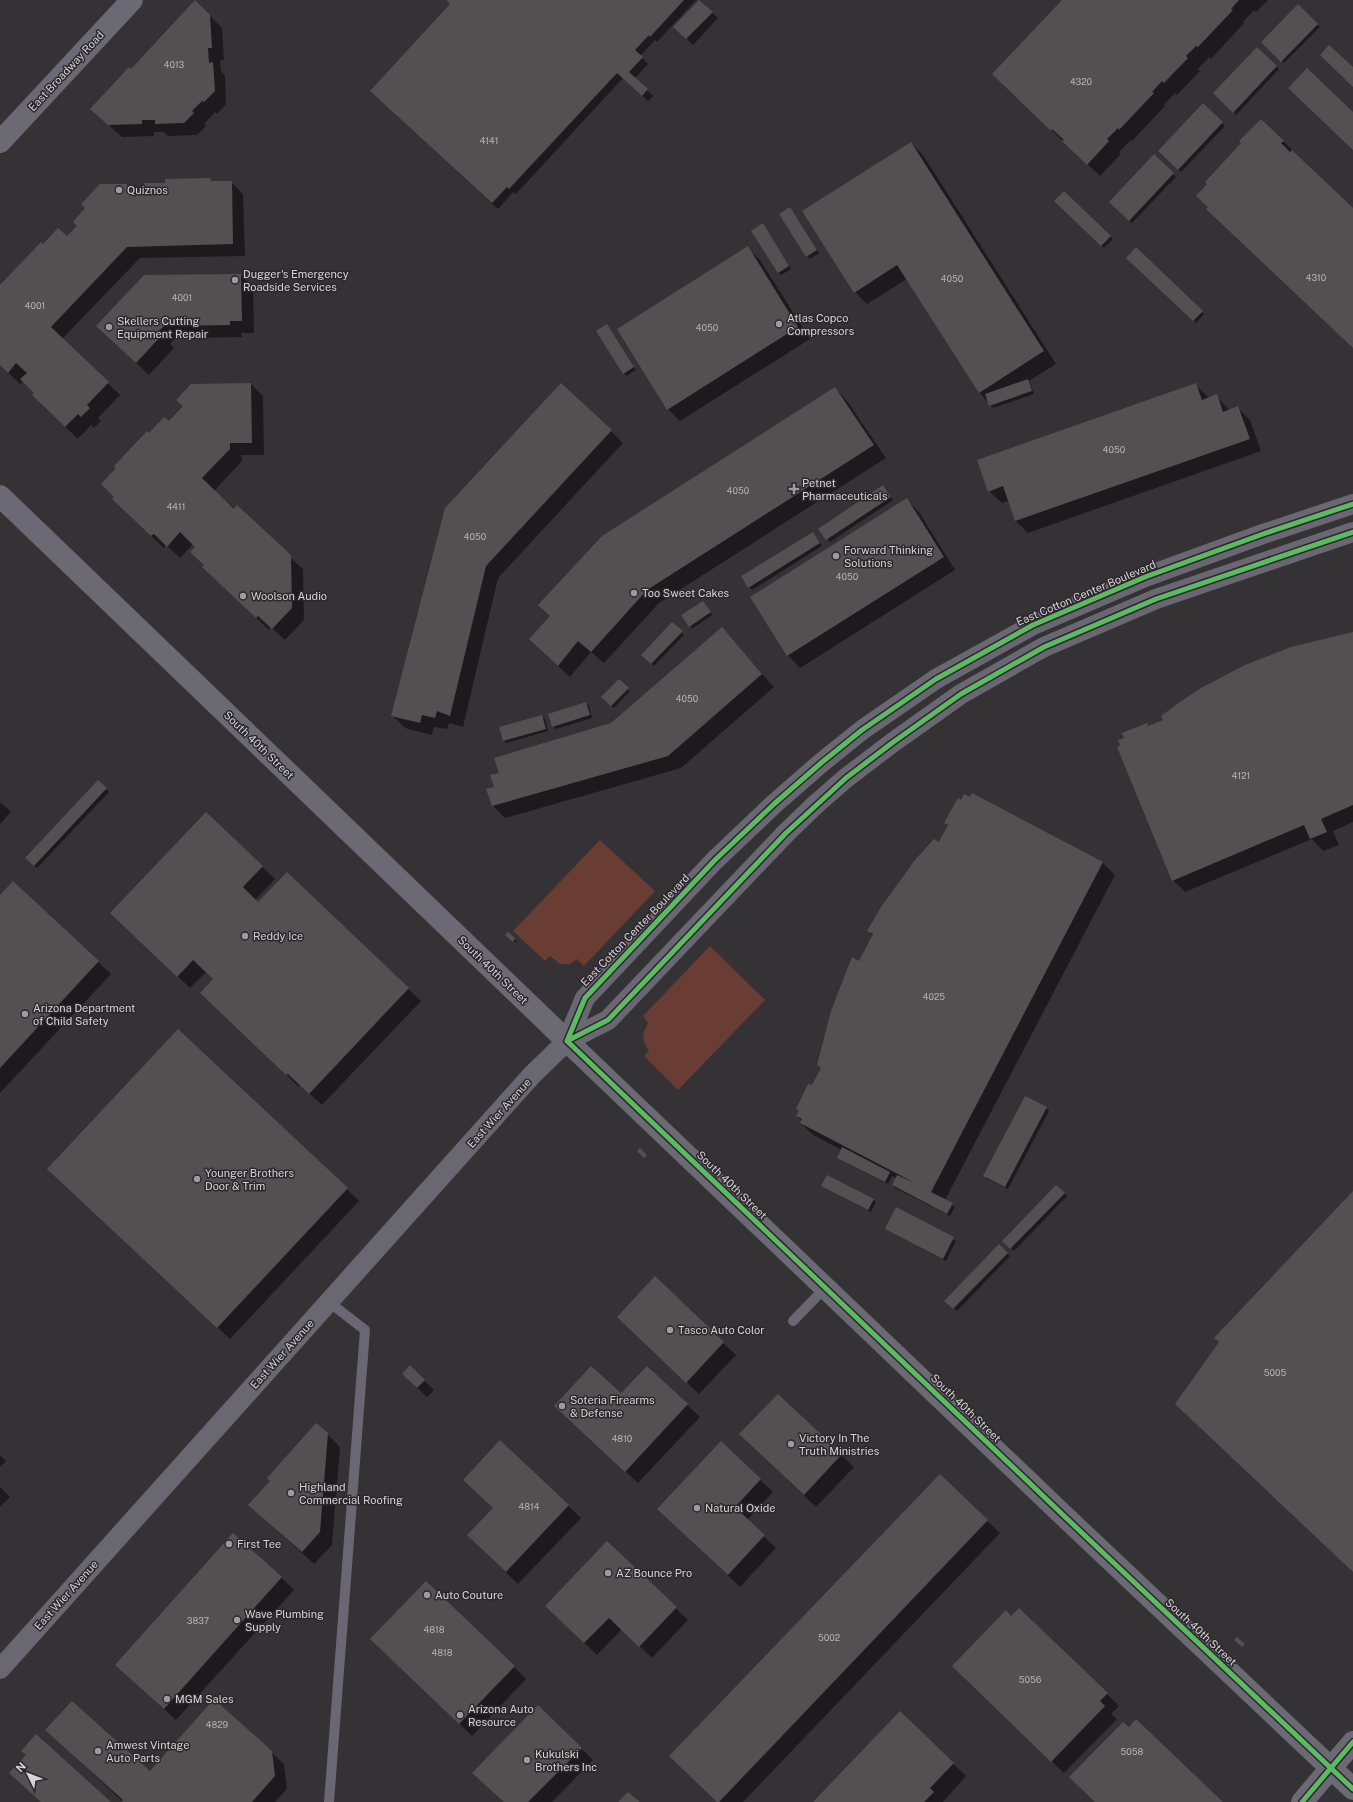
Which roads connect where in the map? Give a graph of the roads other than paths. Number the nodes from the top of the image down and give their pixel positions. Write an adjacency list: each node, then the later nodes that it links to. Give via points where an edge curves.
1 (132, 0): 2 (main road, East Broadway Road)
2 (0, 142)
3 (0, 496): 6 (main road, South 40th Street)
4 (1353, 504): 6 (street, East Cotton Center Boulevard, via 1145,577 1033,625 936,679 862,730 821,763 715,860 585,998)
5 (1353, 532): 6 (street, via 1156,599 1044,647 961,694 841,783 786,833 608,1020)
6 (567, 1041): 7 (main road, South 40th Street); 8 (street, East Wier Avenue, via 532,1075)
7 (826, 1287): 9 (lane); 12 (main road, South 40th Street)
8 (329, 1302): 10 (street, East Wier Avenue); 14 (lane, via 365,1330)
9 (793, 1321)
10 (0, 1669)
11 (1353, 1742): 12 (main road)
12 (1331, 1768): 13 (main road, South 40th Street); 15 (main road)
13 (1353, 1789)
14 (329, 1802)
15 (1302, 1802)

